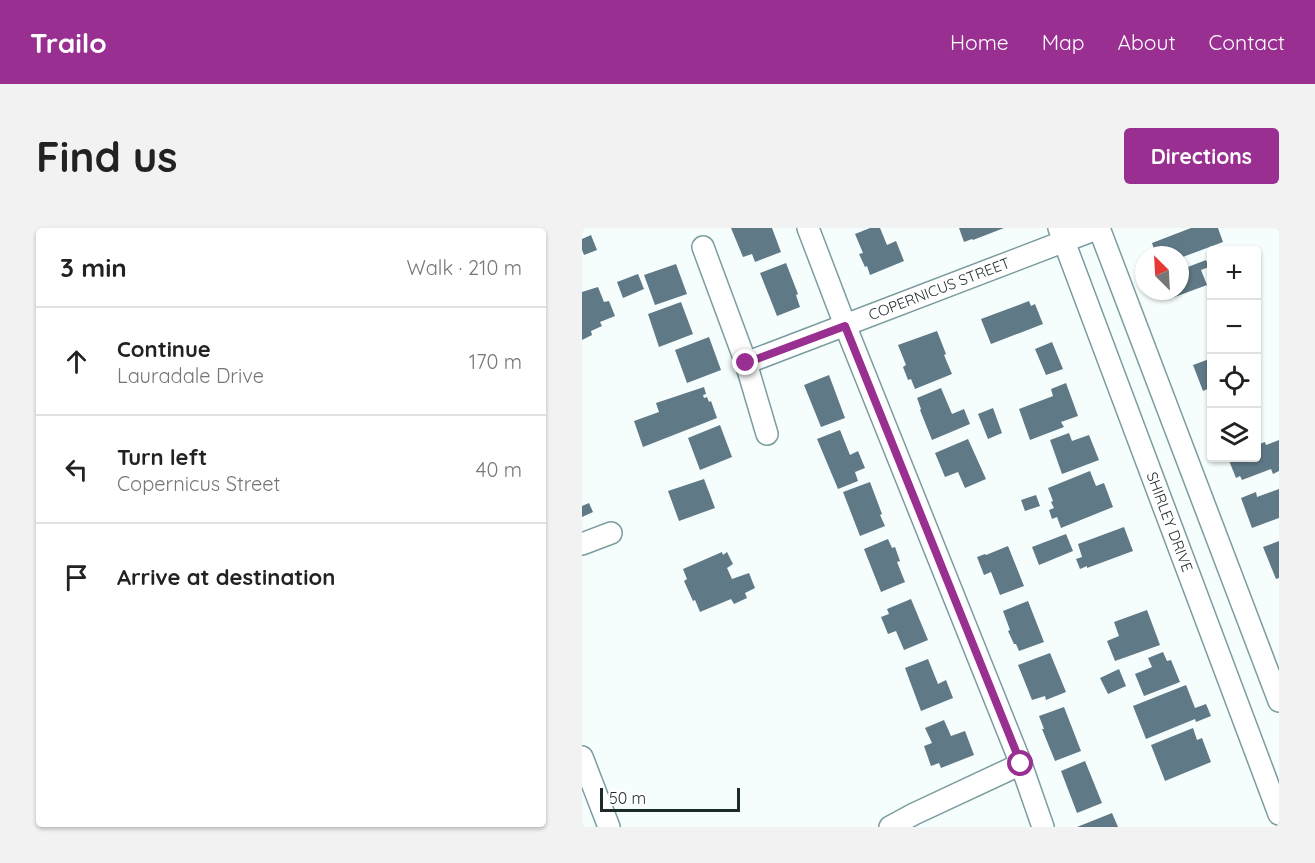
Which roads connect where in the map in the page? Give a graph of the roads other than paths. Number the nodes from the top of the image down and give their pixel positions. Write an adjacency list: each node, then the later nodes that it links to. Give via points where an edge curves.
1 (808, 228): 5 (street)
2 (1099, 228): 3 (street, COPERNICUS STREET); 10 (street)
3 (1062, 235): 5 (street, COPERNICUS STREET); 13 (street, SHIRLEY DRIVE)
4 (703, 247): 6 (street)
5 (845, 326): 6 (street, COPERNICUS STREET); 12 (street)
6 (746, 363): 7 (street)
7 (767, 434)
8 (611, 533): 9 (street)
9 (582, 544)
10 (1279, 701)
11 (582, 757): 14 (street)
12 (1021, 764): 15 (street); 16 (street)
13 (1279, 814)
14 (609, 827)
15 (890, 827)
16 (1043, 827)

